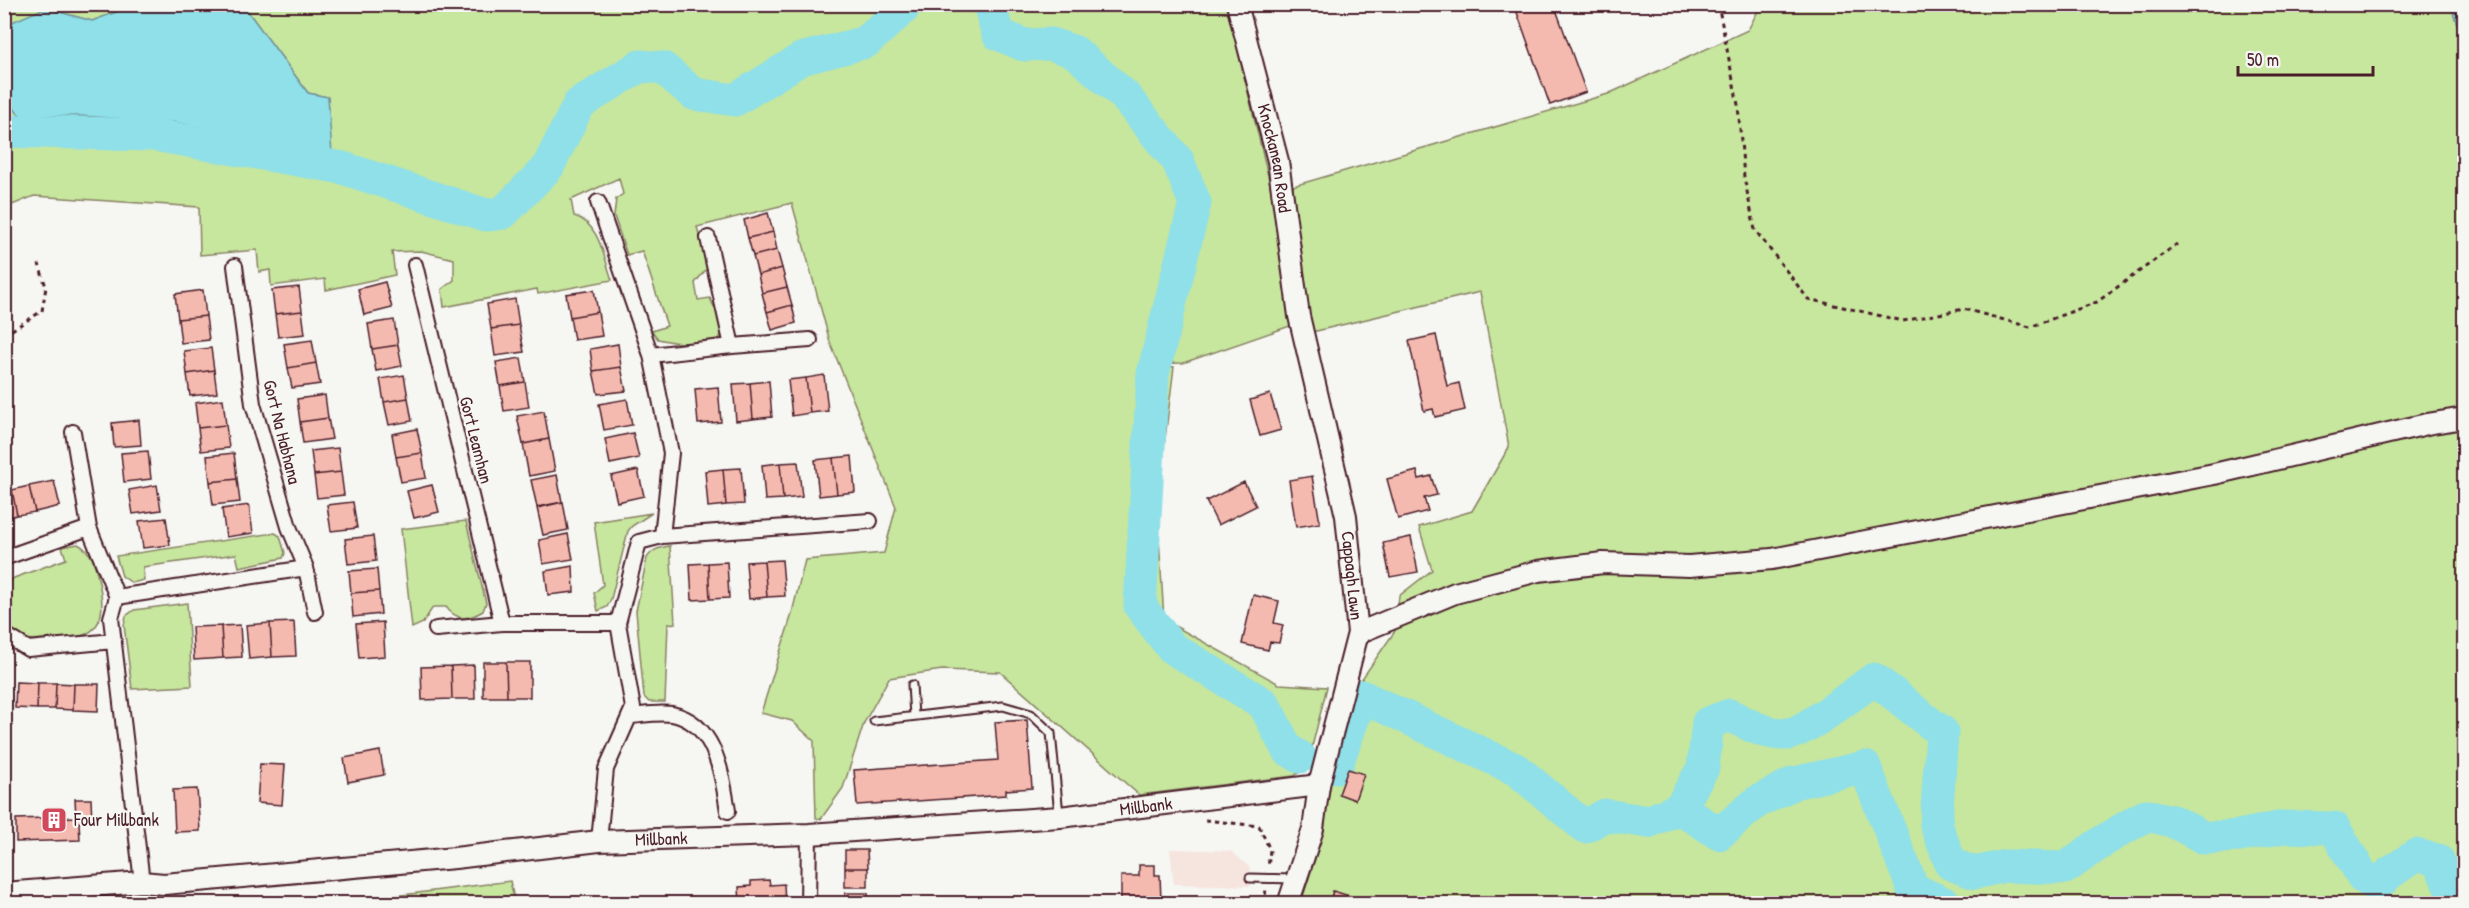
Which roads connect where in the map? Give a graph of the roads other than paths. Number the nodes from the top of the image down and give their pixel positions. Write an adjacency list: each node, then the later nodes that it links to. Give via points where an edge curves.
1 (1237, 4): 6 (street, Knockanean Road, via 1278,161)
2 (598, 202): 9 (street)
3 (708, 238): 8 (street)
4 (415, 265): 19 (street, Gort Leamhan)
5 (235, 266): 16 (street, Gort Na Habhana, via 253,404 289,527)
6 (1299, 316): 22 (street, Cappagh Lawn, via 1346,516)
7 (810, 340): 8 (street)
8 (732, 346): 9 (street)
9 (651, 356): 14 (street, via 670,453)
10 (2464, 418): 22 (street, via 2214,474 1772,559 1689,566 1603,563 1538,571 1455,593)
11 (73, 432): 13 (street)
12 (870, 520): 14 (street)
13 (89, 528): 15 (street); 17 (street)
14 (663, 536): 20 (street, via 639,542)
15 (4, 558)
16 (306, 568): 17 (street); 18 (street, Gort Na Habhana)
17 (117, 597): 24 (street, via 111,618)
18 (315, 612)
19 (502, 623): 20 (street); 21 (street)
20 (618, 623): 26 (street, via 633,708)
21 (436, 629)
22 (1358, 633): 29 (street, Cappagh Lawn)
23 (4, 634): 24 (street, via 28,649)
24 (114, 641): 36 (street)
25 (912, 685): 27 (lane)
26 (630, 716): 30 (street, via 670,714 703,731 723,779); 33 (street, via 606,769)
27 (914, 716): 28 (lane); 31 (lane, via 1003,706 1031,714 1051,733)
28 (874, 721)
29 (1320, 785): 31 (street, Millbank); 35 (street, Cappagh Lawn, via 1313,829)
30 (728, 811)
31 (1060, 817): 32 (street, Millbank)
32 (810, 834): 33 (street, Millbank); 38 (street)
33 (599, 842): 36 (street, Millbank, via 164,884)
34 (1250, 878): 35 (lane)
35 (1298, 879): 39 (street, Cappagh Lawn)
36 (142, 882): 37 (street, Millbank)
37 (4, 893)
38 (808, 903)
39 (1288, 903)

